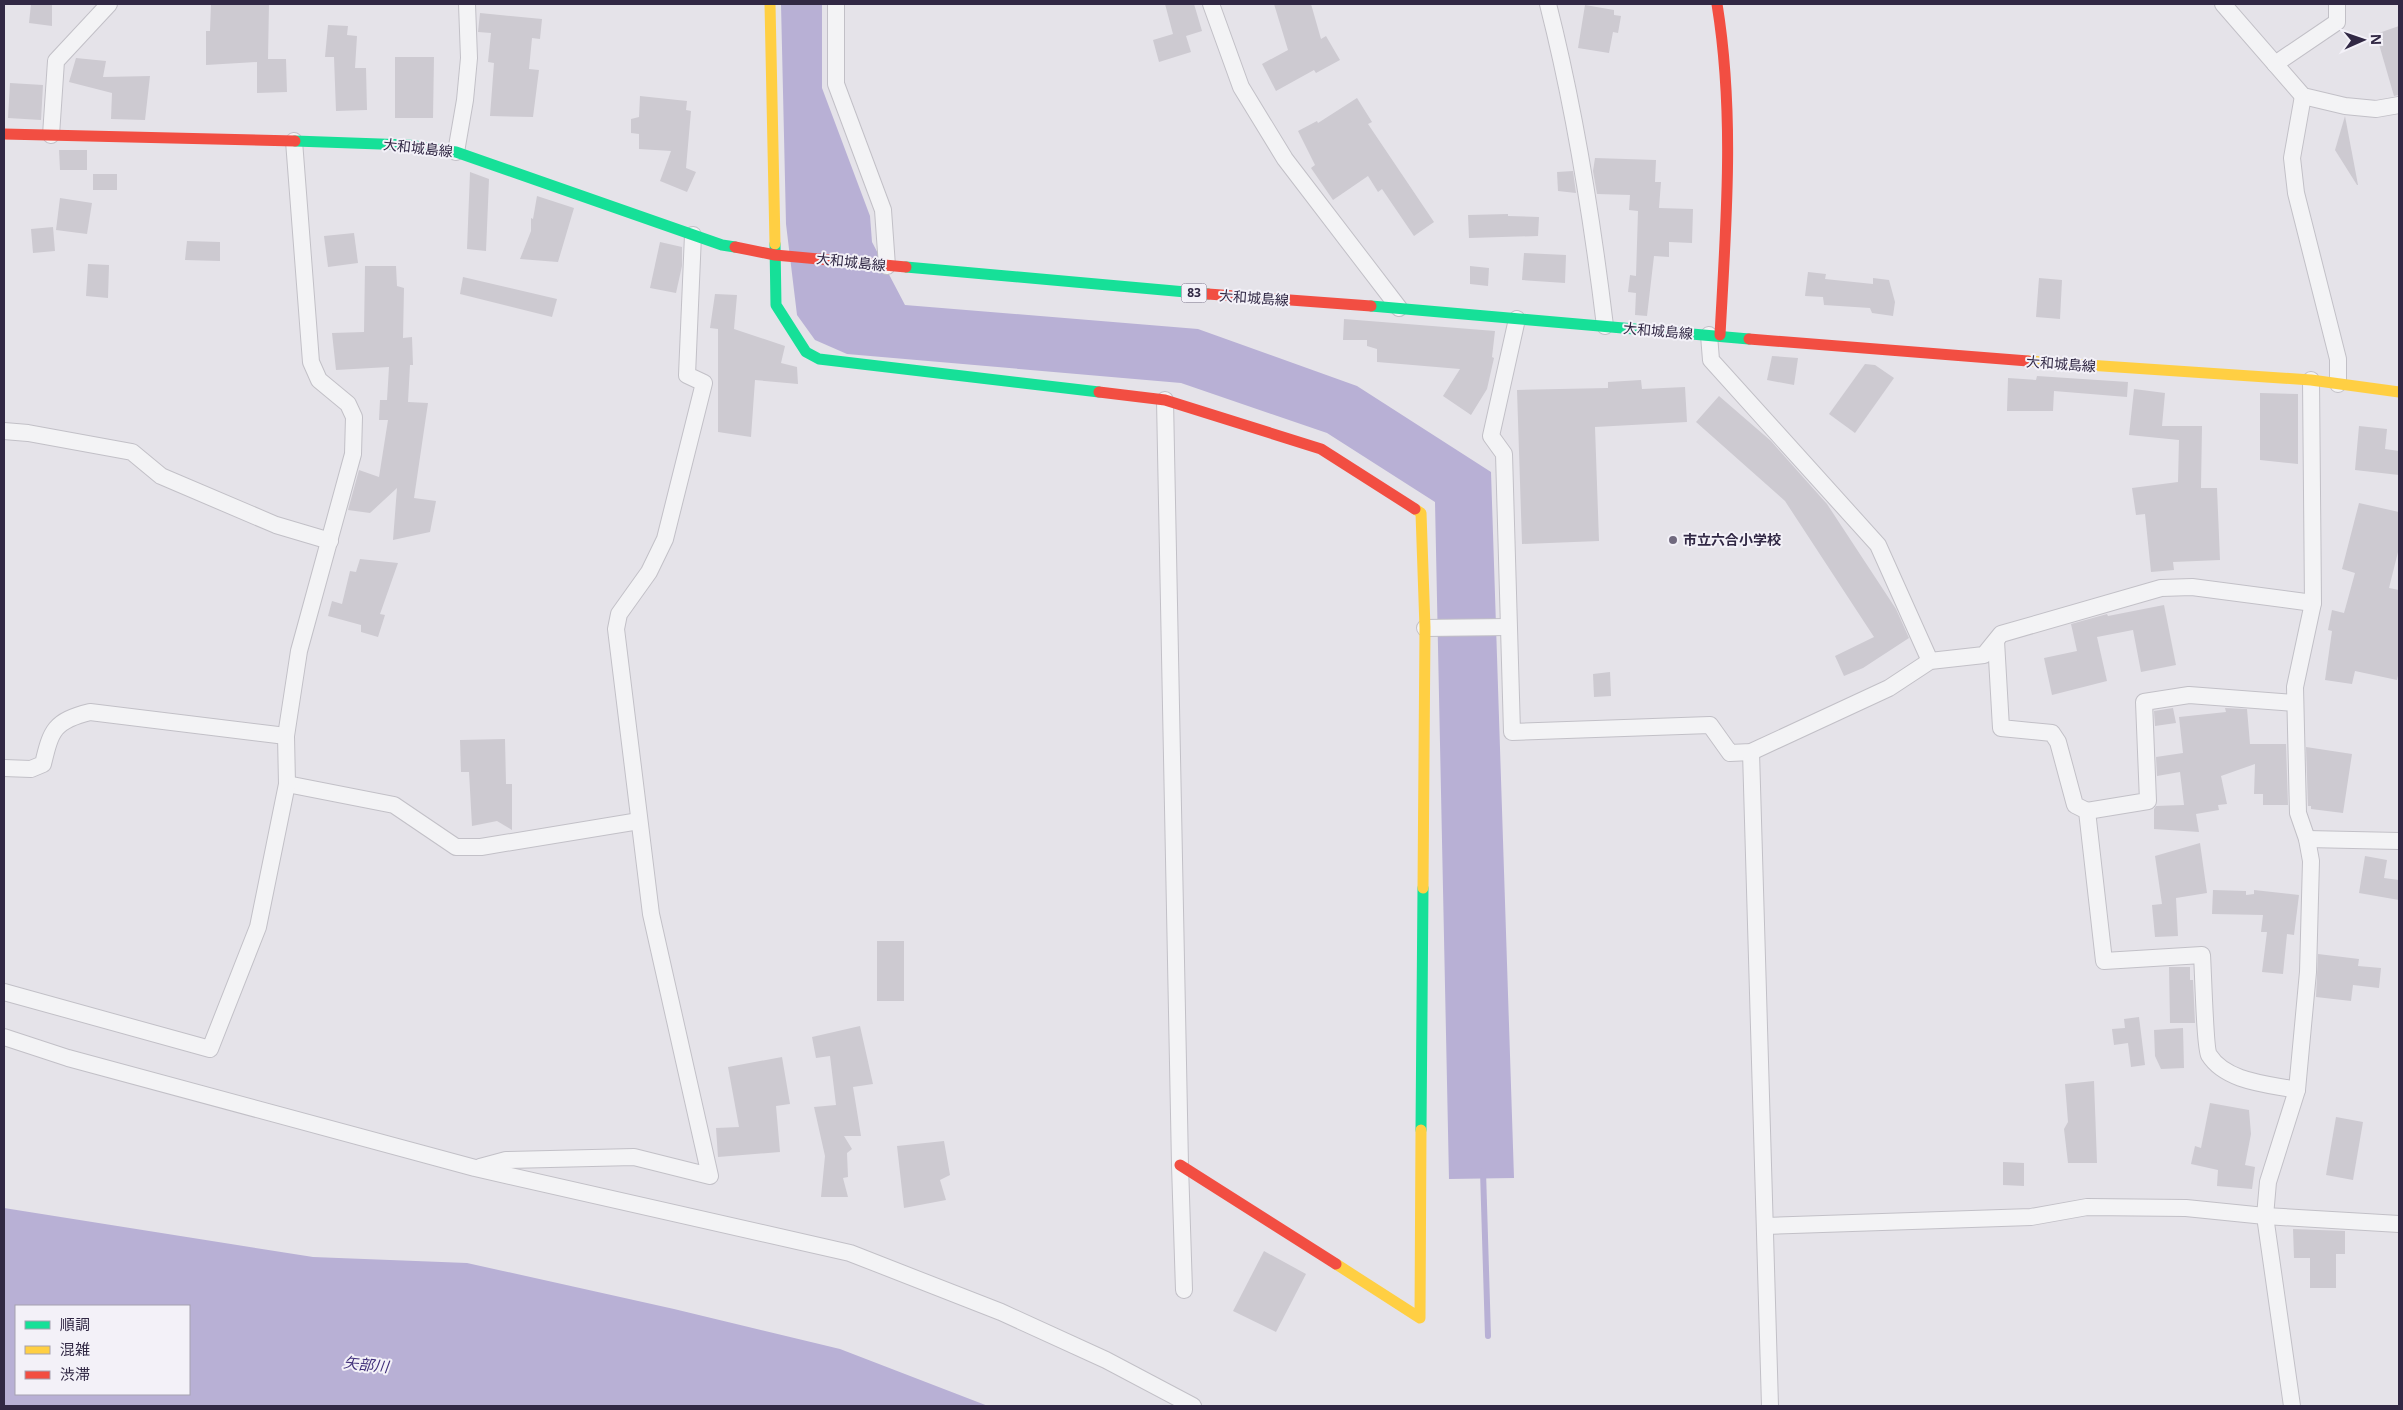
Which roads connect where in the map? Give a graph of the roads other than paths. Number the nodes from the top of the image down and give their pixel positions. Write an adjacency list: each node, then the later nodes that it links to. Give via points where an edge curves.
1 (110, 4): 14 (street, via 56,61)
2 (468, 4): 16 (street, via 469,58)
3 (770, 4): 18 (main road)
4 (836, 4): 19 (street, via 836,84 883,210)
5 (1211, 4): 20 (street, via 1241,86 1285,159)
6 (1548, 4): 22 (street, via 1567,79)
7 (1717, 4): 23 (main road, via 1727,72 1730,140)
8 (2223, 4): 10 (street)
9 (2337, 4): 10 (street, via 2337,22)
10 (2275, 64): 11 (street)
11 (2303, 96): 12 (street, via 2376,109); 25 (street, via 2292,158 2296,193 2338,359)
12 (2399, 105)
13 (4, 134): 14 (main road, 大和城島線 / 83)
14 (51, 135): 15 (main road, 大和城島線 / 83)
15 (294, 141): 16 (main road, 大和城島線 / 83, via 408,145); 29 (street, via 311,362 319,380 348,404 354,417 353,454)
16 (456, 152): 17 (main road, 大和城島線 / 83)
17 (693, 235): 18 (main road, 大和城島線 / 83, via 722,245); 41 (street, via 687,375 704,383 665,539 649,572 618,614 616,629)
18 (776, 255): 19 (main road, 大和城島線 / 83); 27 (main road, via 776,305 806,352 819,359)
19 (887, 266): 20 (main road, 大和城島線 / 83)
20 (1399, 308): 21 (main road, 大和城島線 / 83)
21 (1517, 319): 22 (main road, 大和城島線 / 83); 31 (street, via 1491,436 1504,454)
22 (1604, 326): 23 (main road, 大和城島線 / 83)
23 (1715, 335): 24 (main road, 大和城島線 / 83, via 1900,352); 34 (street, via 1711,360 1878,545)
24 (2312, 380): 25 (main road, 大和城島線 / 83); 30 (street)
25 (2338, 384): 26 (main road, 大和城島線 / 83)
26 (2399, 392)
27 (1165, 400): 32 (main road, via 1321,449 1421,513); 47 (street)
28 (4, 431): 29 (street, via 132,452 161,476 276,525)
29 (330, 541): 36 (street, via 299,651)
30 (2312, 603): 33 (street, via 2192,587 2160,588 2001,634); 35 (street, via 2295,687)
31 (1508, 627): 32 (street); 37 (street, via 1512,732 1710,725 1730,753)
32 (1425, 628): 47 (main road, via 1420,1318)
33 (1996, 641): 34 (street, via 1984,656); 40 (street, via 2001,728 2052,732 2058,742 2075,805)
34 (1930, 661): 37 (street, via 1889,688)
35 (2295, 703): 40 (street, via 2189,695 2144,702 2148,801); 42 (street, via 2298,813)
36 (286, 736): 38 (street, via 90,712 70,717 55,728 42,764 31,769); 39 (street)
37 (1751, 752): 51 (street)
38 (4, 768)
39 (288, 784): 41 (street, via 394,805 456,847 481,847); 44 (street, via 258,927 210,1049)
40 (2087, 811): 46 (street, via 2104,961 2202,955 2208,1054 2223,1069 2246,1080)
41 (639, 821): 48 (street, via 651,914 710,1176 634,1157 506,1160)
42 (2307, 839): 43 (street); 46 (street, via 2311,860 2308,972)
43 (2399, 841)
44 (4, 992)
45 (4, 1036): 48 (street, via 68,1058)
46 (2296, 1090): 49 (street, via 2268,1182)
47 (1180, 1165): 52 (street)
48 (475, 1168): 53 (street, via 850,1254 1010,1316 1106,1360)
49 (2265, 1216): 50 (street); 51 (street, via 2186,1208 2087,1207 2031,1217); 55 (street)
50 (2399, 1224)
51 (1765, 1226): 54 (street)
52 (1184, 1290)
53 (1193, 1406)
54 (1770, 1406)
55 (2292, 1406)

